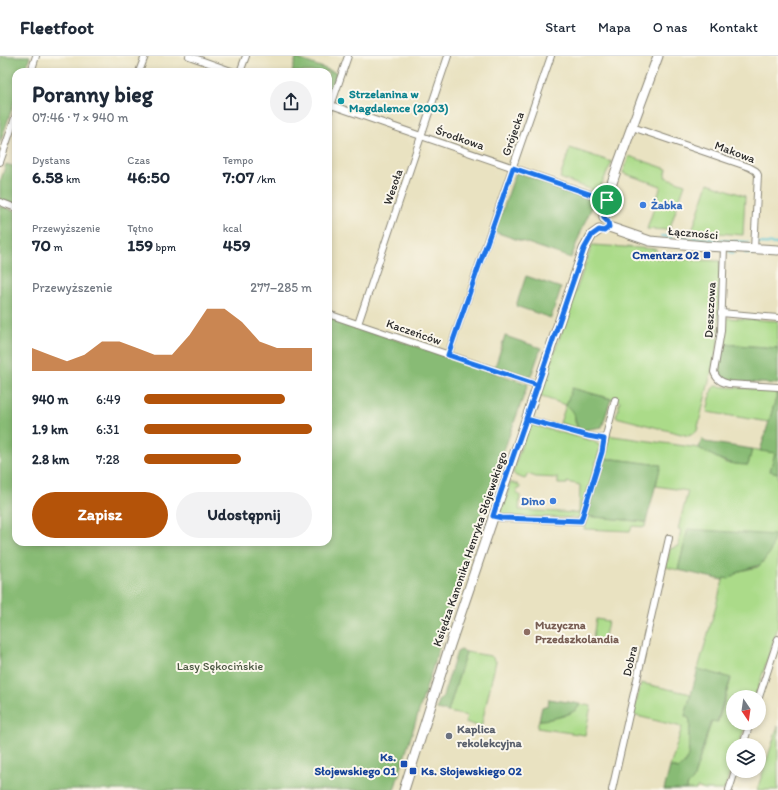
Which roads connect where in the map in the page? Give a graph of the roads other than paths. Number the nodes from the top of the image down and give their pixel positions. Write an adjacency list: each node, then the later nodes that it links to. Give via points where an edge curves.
1 (36, 56): 9 (street)
2 (145, 56): 10 (street)
3 (189, 56): 11 (street)
4 (246, 56): 12 (street)
5 (348, 56): 13 (street)
6 (448, 56): 17 (street, Wesoła)
7 (551, 56): 19 (street, Grójecka)
8 (658, 56): 16 (street)
9 (32, 68)
10 (140, 68)
11 (223, 68)
12 (242, 68)
13 (332, 100)
14 (332, 106): 17 (street, Środkowa)
15 (12, 127): 18 (street)
16 (632, 127): 20 (street); 27 (street, Makowa, via 756,171 758,175)
17 (422, 137): 19 (street, Środkowa); 32 (street, Wesoła)
18 (0, 162)
19 (513, 168): 20 (street, Środkowa); 33 (street, Grójecka)
20 (607, 200): 23 (street)
21 (0, 202): 22 (street)
22 (12, 206)
23 (604, 218): 24 (street); 25 (street, via 596,224)
24 (609, 227): 25 (street, via 604,231); 26 (street, Łączności, via 650,241)
25 (599, 230): 34 (street, Księdza Kanonika Henryka Słojewskiego, via 592,235 584,249)
26 (724, 247): 27 (street, Łączności); 29 (street, Deszczowa)
27 (754, 249): 28 (street, Łączności)
28 (778, 250)
29 (722, 313): 31 (street); 35 (street, Deszczowa, via 714,372 717,379 729,384)
30 (332, 315): 32 (street, Kaczeńców)
31 (778, 318)
32 (358, 324): 33 (street, Kaczeńców)
33 (448, 355): 34 (street, Kaczeńców)
34 (538, 385): 37 (street, Księdza Kanonika Henryka Słojewskiego)
35 (778, 387)
36 (615, 400): 38 (street)
37 (526, 419): 38 (street); 39 (street, Księdza Kanonika Henryka Słojewskiego)
38 (604, 439): 39 (street, via 581,521)
39 (493, 516): 44 (street, Księdza Kanonika Henryka Słojewskiego)
40 (669, 538): 45 (street, Dobra)
41 (778, 639): 42 (street)
42 (761, 690)
43 (733, 778): 46 (street)
44 (404, 790)
45 (612, 790)
46 (729, 790)

